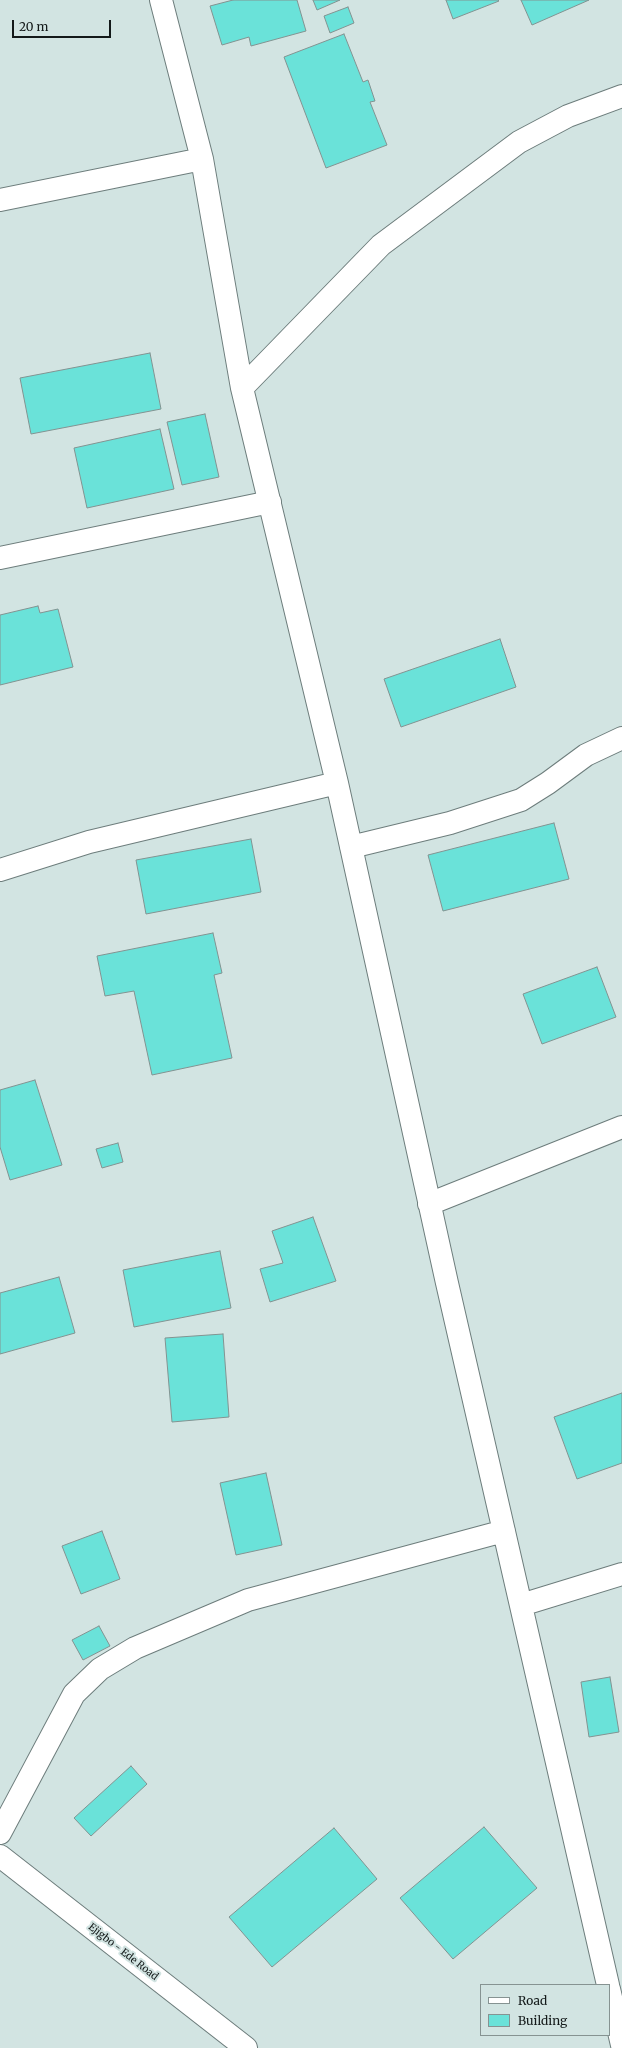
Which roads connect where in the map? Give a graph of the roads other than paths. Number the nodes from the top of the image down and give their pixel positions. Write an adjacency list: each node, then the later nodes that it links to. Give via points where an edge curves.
1 (161, 0): 3 (street)
2 (622, 96): 5 (street, via 568,116 519,142 380,245)
3 (202, 159): 4 (street); 5 (street)
4 (0, 200)
5 (242, 388): 6 (street)
6 (270, 502): 7 (street); 9 (street)
7 (0, 558)
8 (622, 738): 10 (street, via 586,755 521,800 450,823)
9 (337, 783): 10 (street); 11 (street, via 89,842)
10 (351, 847): 13 (street)
11 (0, 870)
12 (622, 1127): 13 (street)
13 (429, 1204): 14 (street)
14 (504, 1531): 16 (street); 17 (street, via 248,1600 135,1648 100,1669 74,1694)
15 (622, 1574): 16 (street)
16 (521, 1605): 19 (street)
17 (0, 1833)
18 (0, 1856): 22 (street, Ejigbo - Ede Road)
19 (608, 1984)
20 (610, 1993): 21 (street)
21 (622, 2045)
22 (246, 2048)

